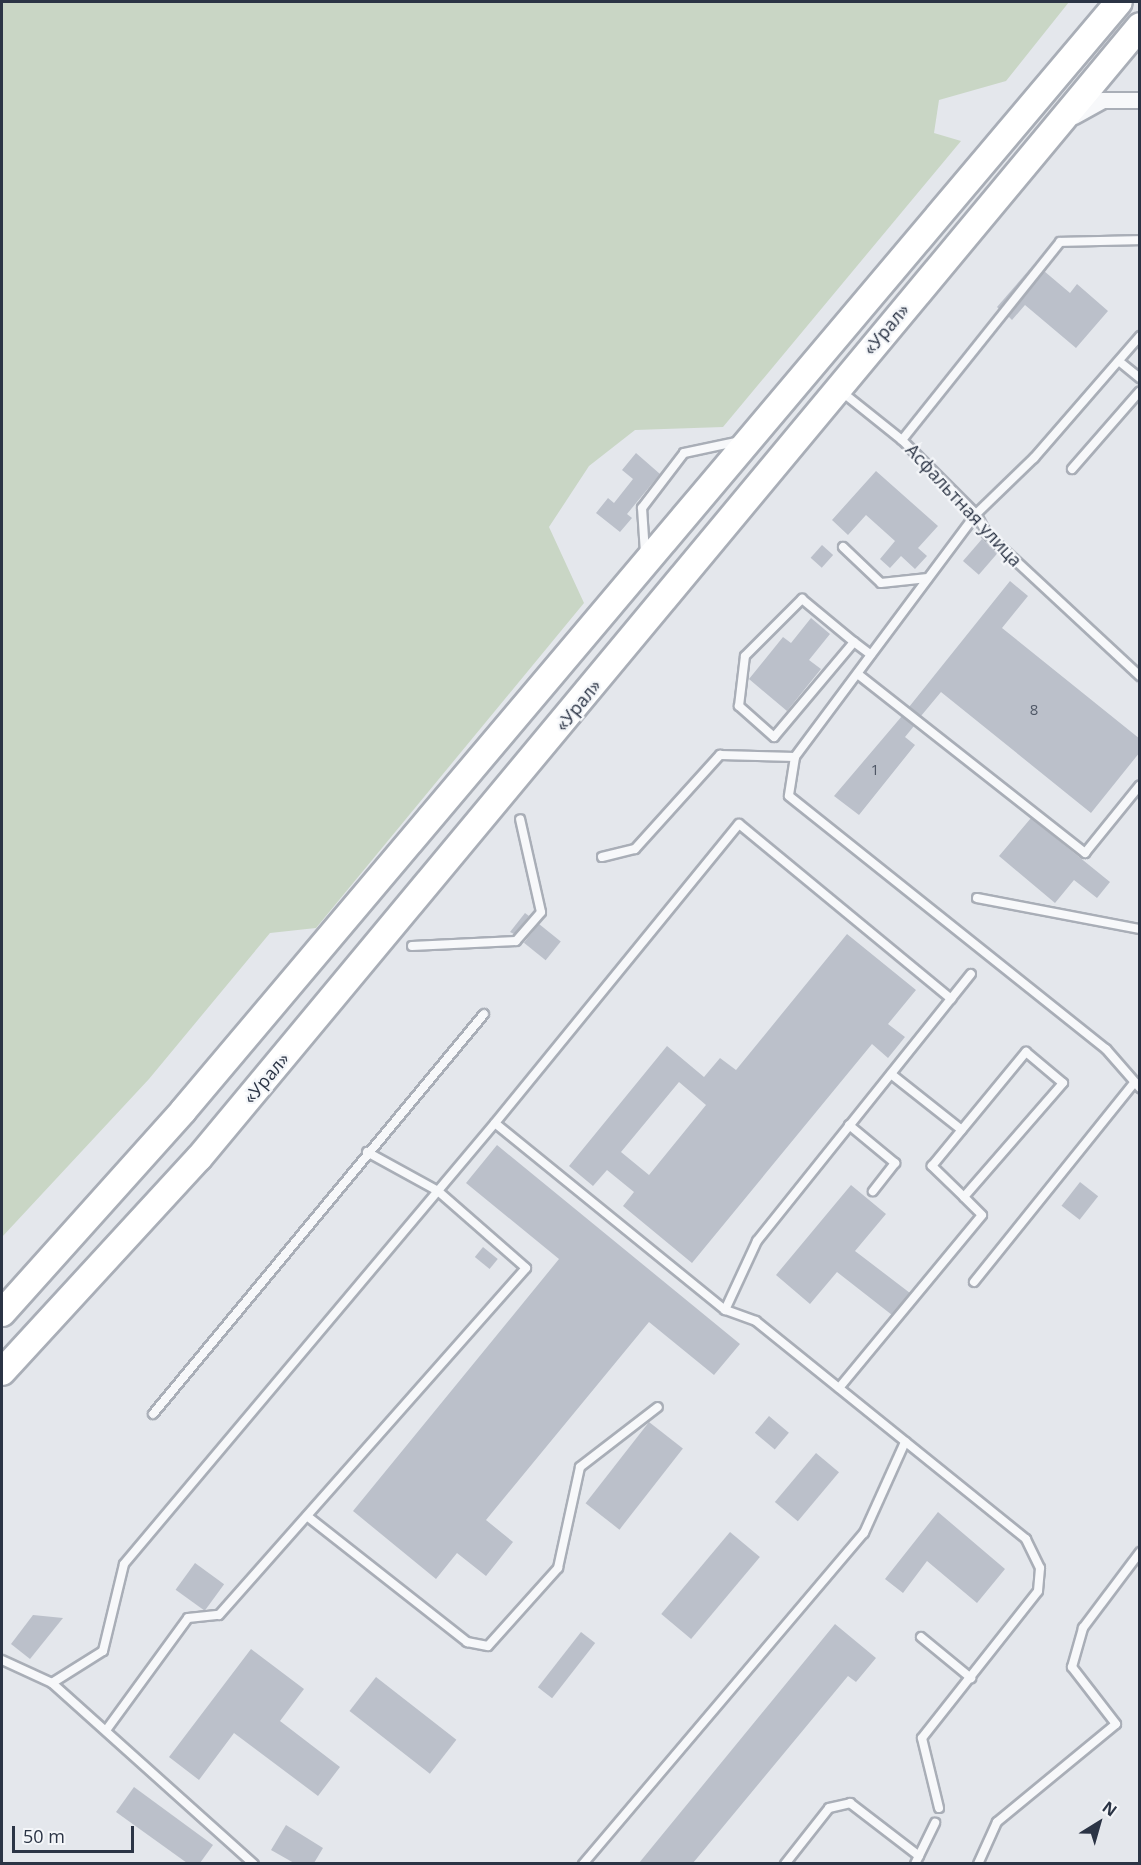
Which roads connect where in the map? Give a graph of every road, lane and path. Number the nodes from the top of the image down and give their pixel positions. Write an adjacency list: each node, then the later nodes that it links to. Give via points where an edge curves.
1 (1119, 2): 11 (main road, «Урал»)
2 (1140, 26): 4 (main road, «Урал»)
3 (1140, 100): 4 (street, via 1103,100)
4 (1042, 143): 9 (main road, «Урал»)
5 (1140, 240): 12 (lane, via 1060,242)
6 (1140, 336): 7 (lane)
7 (1120, 362): 8 (lane); 14 (lane, via 1035,458)
8 (1139, 376)
9 (837, 388): 12 (lane, Асфальтная улица); 44 (main road, «Урал», via 199,1158)
10 (1140, 391): 13 (lane)
11 (750, 438): 16 (main road, «Урал»); 16 (lane, via 684,453 642,508)
12 (902, 440): 14 (lane, Асфальтная улица)
13 (1072, 469)
14 (976, 514): 17 (lane); 21 (lane, Асфальтная улица, via 987,534)
15 (843, 547): 17 (lane, via 880,583)
16 (646, 564): 43 (main road, «Урал», via 183,1111)
17 (928, 578): 19 (lane)
18 (854, 642): 18 (lane, via 802,599 745,656 739,705 774,737); 19 (lane)
19 (871, 655): 20 (lane)
20 (859, 675): 22 (lane); 23 (lane, via 1085,853)
21 (1140, 676)
22 (795, 757): 25 (lane, via 720,755 635,849); 33 (lane, via 789,796 1106,1049)
23 (1140, 785)
24 (520, 819): 28 (lane, via 541,912 516,941)
25 (602, 857)
26 (977, 897): 27 (lane)
27 (1140, 929)
28 (412, 946)
29 (971, 974): 30 (lane)
30 (951, 999): 32 (lane); 34 (lane, via 739,824)
31 (484, 1014): 37 (lane)
32 (891, 1074): 35 (lane); 36 (lane)
33 (1137, 1086): 41 (lane)
34 (495, 1123): 38 (lane); 42 (lane)
35 (849, 1125): 39 (lane, via 896,1163); 42 (lane, via 757,1241)
36 (962, 1130): 40 (lane, via 932,1166); 40 (lane, via 1026,1052 1063,1083)
37 (368, 1152): 38 (lane); 47 (lane)
38 (438, 1191): 49 (lane, via 526,1268); 54 (lane, via 124,1564 103,1651)
39 (873, 1191)
40 (964, 1197): 45 (lane, via 982,1215)
41 (974, 1282)
42 (725, 1310): 45 (lane, via 756,1321)
43 (2, 1313)
44 (2, 1372)
45 (838, 1388): 48 (lane)
46 (658, 1407): 49 (lane, via 579,1467 558,1568 488,1646 467,1642)
47 (153, 1414)
48 (905, 1442): 53 (lane, via 1026,1539 1040,1568 1038,1592); 60 (lane, via 864,1533)
49 (307, 1516): 55 (lane, via 219,1615 188,1618)
50 (1140, 1552): 62 (lane, via 1083,1628 1072,1667 1116,1724 997,1822)
51 (921, 1637): 53 (lane)
52 (2, 1660): 54 (lane)
53 (971, 1678): 56 (lane, via 922,1738)
54 (52, 1683): 55 (lane)
55 (107, 1729): 59 (lane)
56 (939, 1808)
57 (935, 1822): 58 (lane)
58 (917, 1860): 61 (lane, via 850,1803 829,1808)
59 (254, 1863)
60 (583, 1863)
61 (785, 1863)
62 (978, 1863)

